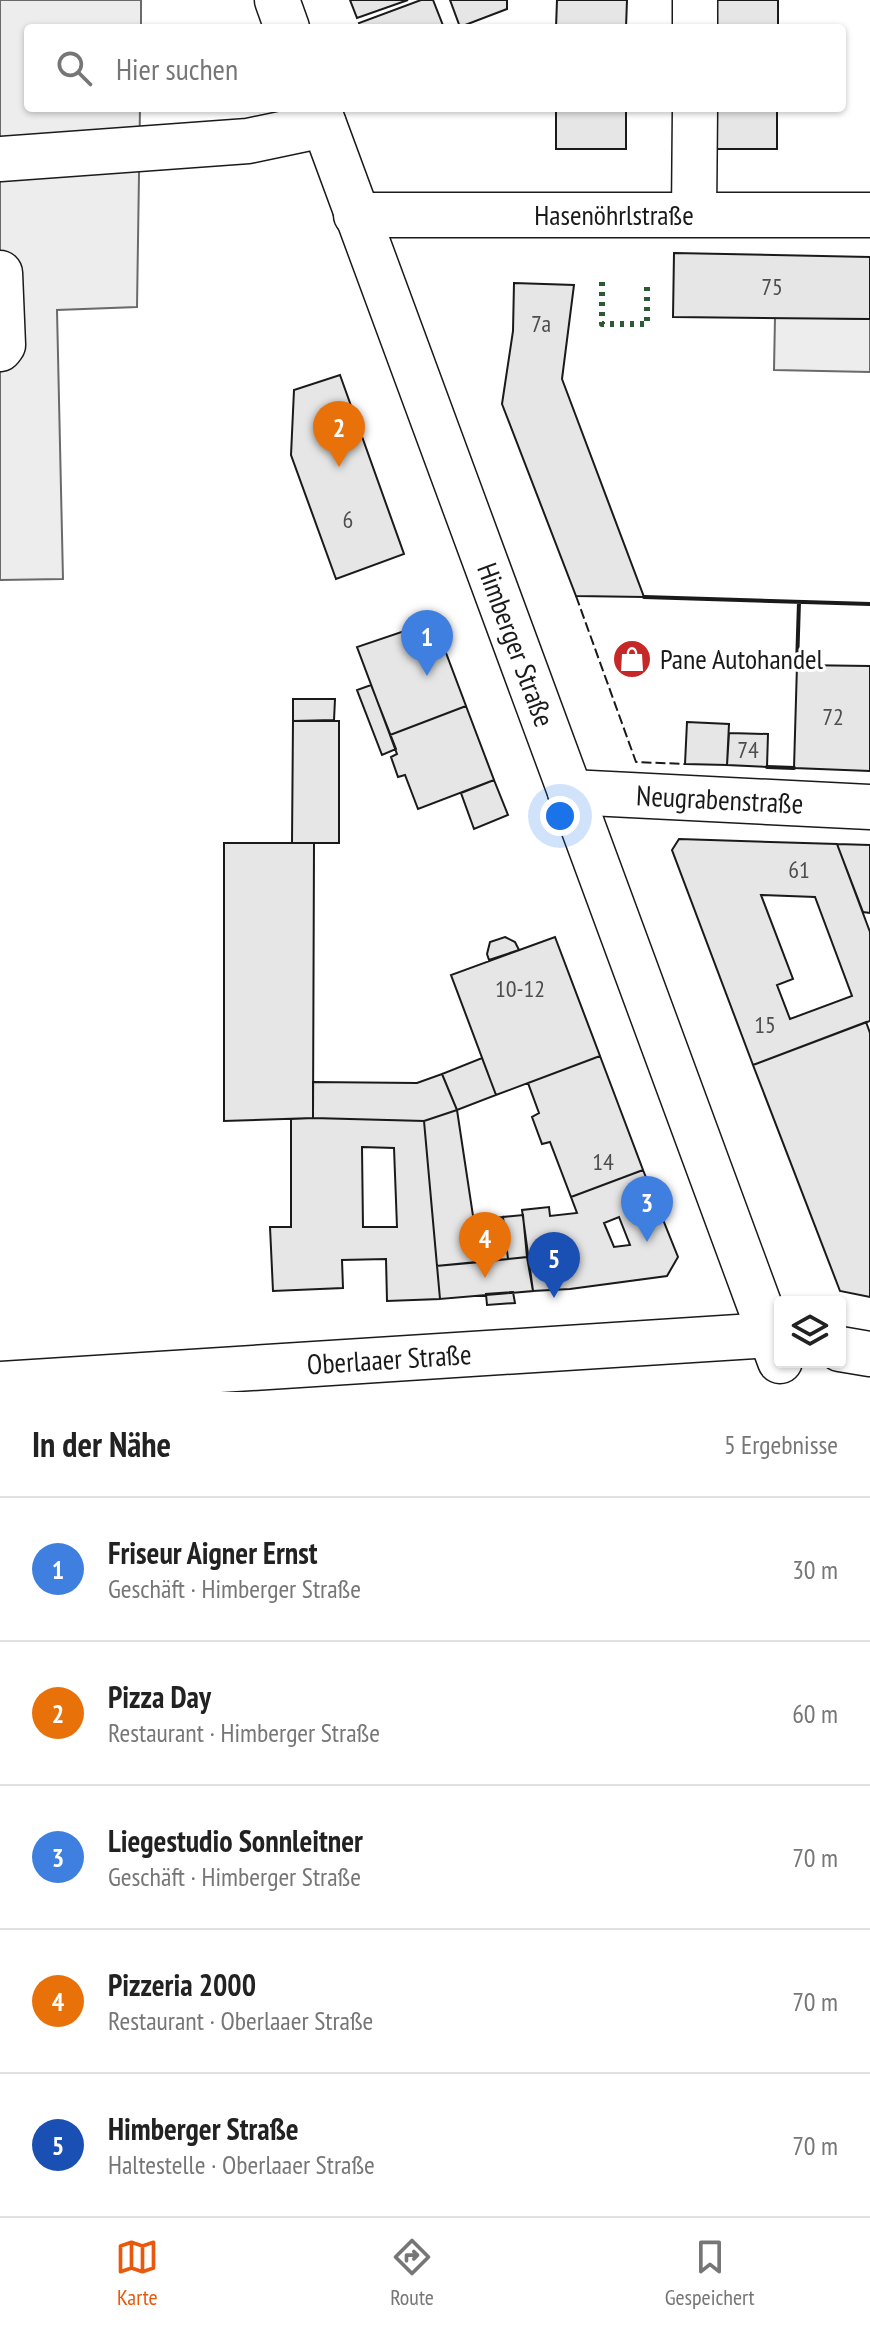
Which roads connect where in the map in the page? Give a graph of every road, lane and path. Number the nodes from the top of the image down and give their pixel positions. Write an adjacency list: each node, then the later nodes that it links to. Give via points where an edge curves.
1 (277, 0): 3 (main road)
2 (695, 0): 4 (main road)
3 (286, 24)
4 (695, 24)
5 (695, 112): 8 (main road)
6 (321, 117): 7 (main road, via 248,141); 9 (main road, Himberger Straße)
7 (0, 159)
8 (694, 214): 9 (main road, Hasenöhrlstraße); 10 (main road, Hasenöhrlstraße)
9 (356, 215): 13 (main road, Himberger Straße)
10 (870, 215)
11 (0, 273): 12 (main road)
12 (0, 349)
13 (570, 792): 14 (main road, Neugrabenstraße); 15 (main road, Himberger Straße)
14 (870, 807)
15 (774, 1338)
16 (774, 1349): 20 (main road, Oberlaaer Straße)
17 (846, 1350): 18 (main road)
18 (870, 1354)
19 (784, 1368): 22 (main road, Himberger Straße)
20 (264, 1380): 21 (main road, Oberlaaer Straße)
21 (0, 1384)
22 (792, 1392)

